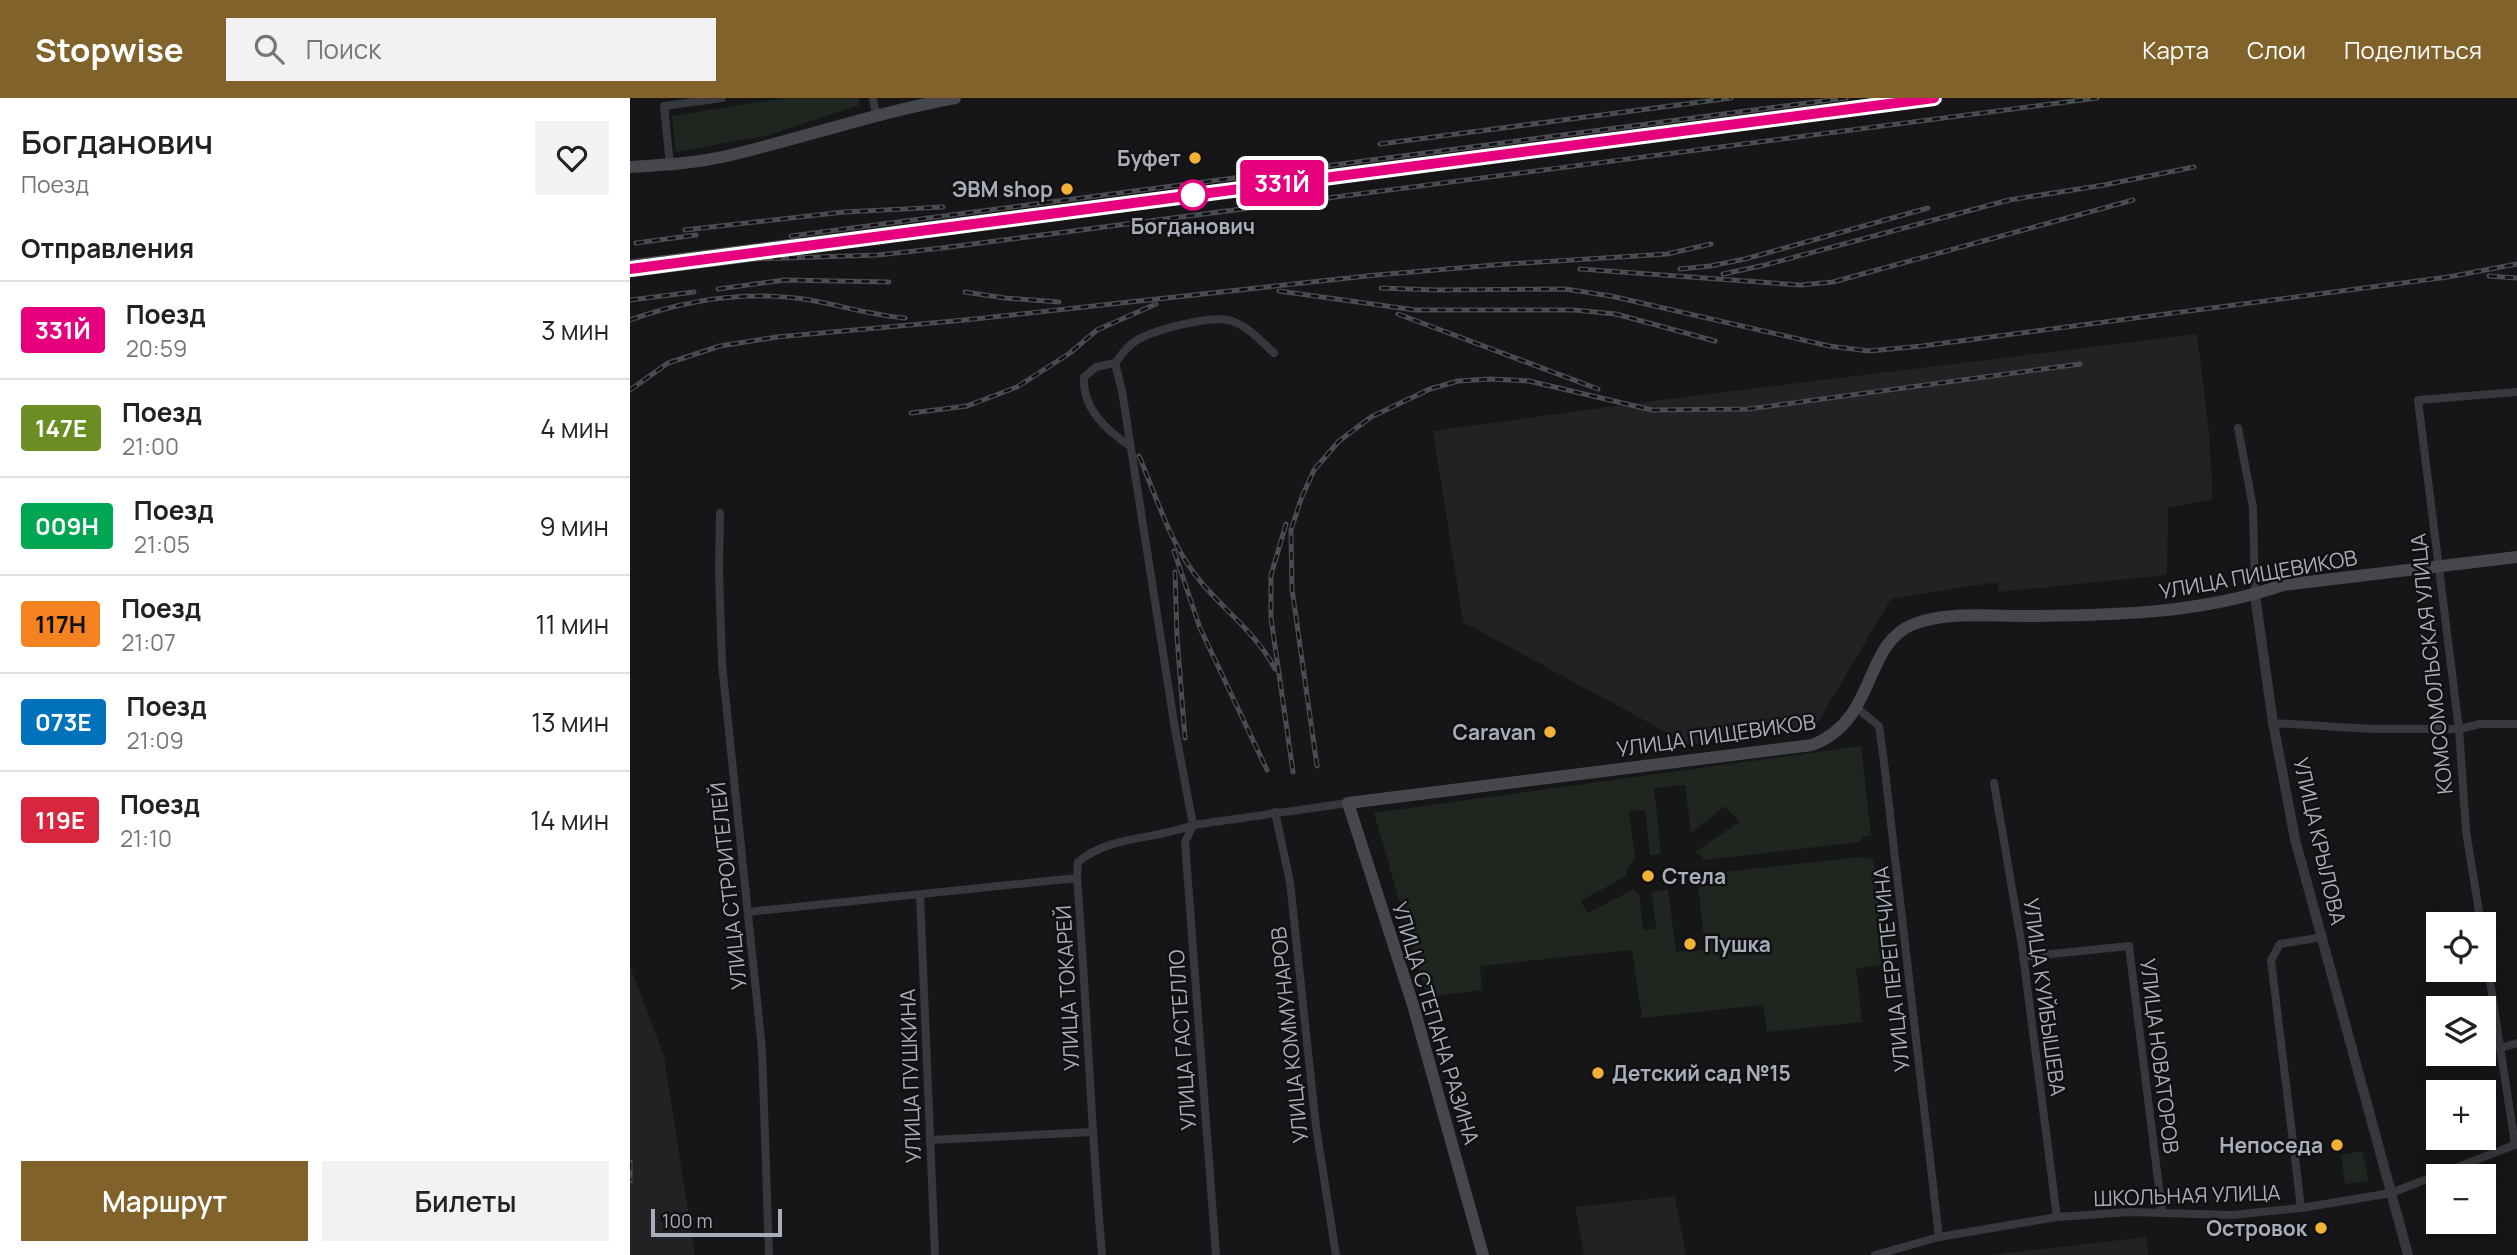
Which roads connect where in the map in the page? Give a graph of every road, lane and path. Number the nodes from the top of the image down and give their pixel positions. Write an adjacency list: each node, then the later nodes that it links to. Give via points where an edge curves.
1 (722, 98): 5 (street, via 663,106)
2 (873, 98): 4 (street)
3 (955, 98): 4 (main road)
4 (876, 115): 5 (main road, via 730,155)
5 (670, 165): 6 (main road)
6 (630, 167)
7 (1275, 353): 8 (street, via 1228,319 1159,331 1135,341)
8 (1115, 363): 11 (street); 11 (street, via 1096,367 1084,377 1083,392 1110,433)
9 (2517, 392): 14 (street, КОМСОМОЛЬСКАЯ УЛИЦА, via 2418,400)
10 (2238, 428): 15 (street, УЛИЦА КРЫЛОВА, via 2253,507)
11 (1130, 446): 23 (street)
12 (720, 513): 26 (street, УЛИЦА СТРОИТЕЛЕЙ, via 722,664)
13 (2517, 557): 14 (main road, УЛИЦА ПИЩЕВИКОВ)
14 (2438, 567): 15 (main road, УЛИЦА ПИЩЕВИКОВ, via 2283,585); 19 (street, КОМСОМОЛЬСКАЯ УЛИЦА)
15 (2255, 595): 16 (main road, УЛИЦА ПИЩЕВИКОВ, via 2145,613 1934,617 1899,630 1879,659); 17 (street, УЛИЦА КРЫЛОВА)
16 (1857, 708): 21 (main road, УЛИЦА ПИЩЕВИКОВ, via 1829,738 1812,745); 40 (street, УЛИЦА ПЕРЕПЕЧИНА, via 1878,726 1883,754)
17 (2273, 723): 19 (street); 28 (street, УЛИЦА КРЫЛОВА, via 2295,839)
18 (2517, 724): 19 (street)
19 (2459, 729): 27 (street, КОМСОМОЛЬСКАЯ УЛИЦА, via 2466,831)
20 (1994, 783): 29 (street, УЛИЦА КУЙБЫШЕВА)
21 (1348, 803): 22 (street, УЛИЦА ПИЩЕВИКОВ); 46 (main road, УЛИЦА СТЕПАНА РАЗИНА, via 1413,1005)
22 (1275, 811): 23 (street, УЛИЦА ПИЩЕВИКОВ); 45 (street, УЛИЦА КОММУНАРОВ, via 1290,882 1316,1128)
23 (1193, 825): 24 (street, УЛИЦА ПИЩЕВИКОВ, via 1107,844 1078,862); 44 (street, УЛИЦА ГАСТЕЛЛО, via 1185,842)
24 (1077, 878): 25 (street, УЛИЦА ТОКАРЕЙ); 33 (street, УЛИЦА ТОКАРЕЙ)
25 (920, 895): 26 (street, УЛИЦА ТОКАРЕЙ); 34 (street, УЛИЦА ПУШКИНА)
26 (748, 912): 41 (street, УЛИЦА СТРОИТЕЛЕЙ, via 762,1049)
27 (2479, 912)
28 (2322, 937): 36 (street, УЛИЦА КРЫЛОВА); 37 (street, via 2280,944 2271,960)
29 (2024, 957): 38 (street, УЛИЦА НОВАТОРОВ, via 2129,946); 39 (street, УЛИЦА КУЙБЫШЕВА)
30 (2490, 982): 32 (street)
31 (2517, 1043): 32 (street)
32 (2500, 1048): 35 (street)
33 (1092, 1132): 34 (street); 43 (street, УЛИЦА ТОКАРЕЙ)
34 (929, 1140): 42 (street, УЛИЦА ПУШКИНА)
35 (2516, 1144): 36 (street, ШКОЛЬНАЯ УЛИЦА)
36 (2390, 1193): 37 (street, ШКОЛЬНАЯ УЛИЦА); 48 (street, УЛИЦА КРЫЛОВА)
37 (2301, 1208): 38 (street, ШКОЛЬНАЯ УЛИЦА, via 2232,1215)
38 (2162, 1212): 39 (street, ШКОЛЬНАЯ УЛИЦА)
39 (2057, 1217): 40 (street, ШКОЛЬНАЯ УЛИЦА)
40 (1938, 1237): 47 (street, ШКОЛЬНАЯ УЛИЦА)
41 (769, 1255)
42 (935, 1255)
43 (1102, 1255)
44 (1216, 1255)
45 (1336, 1255)
46 (1483, 1255)
47 (1875, 1255)
48 (2408, 1255)

